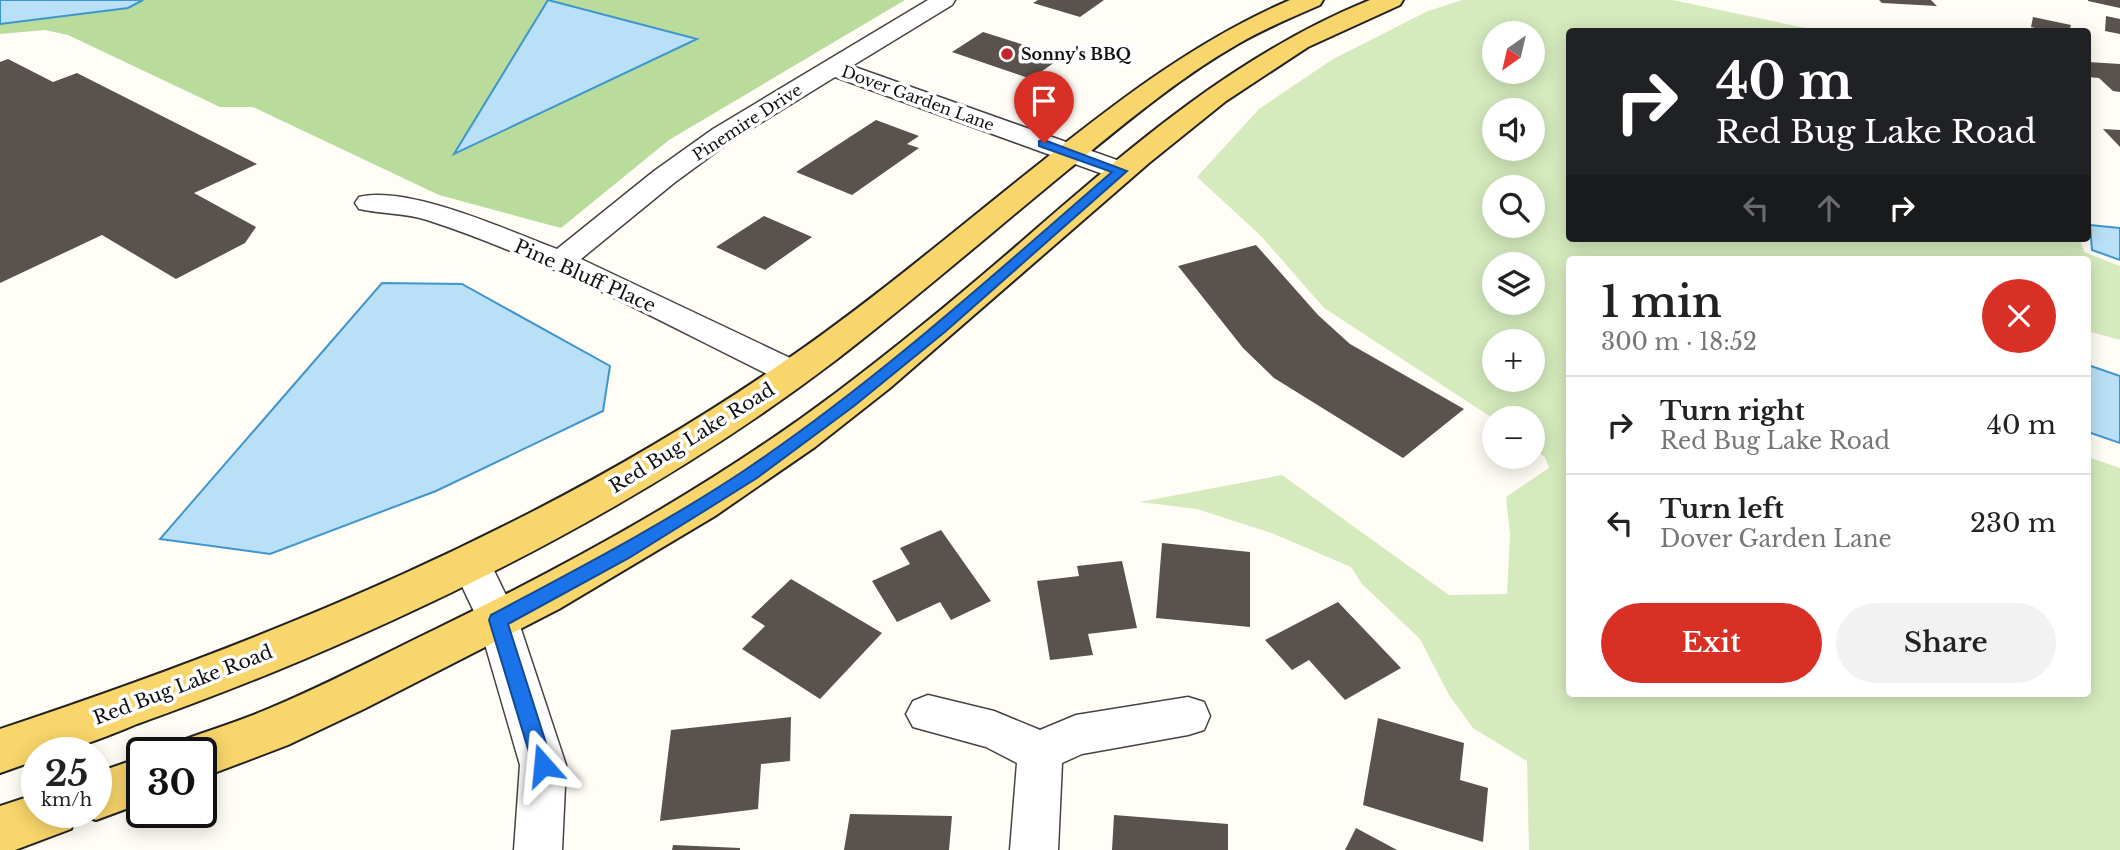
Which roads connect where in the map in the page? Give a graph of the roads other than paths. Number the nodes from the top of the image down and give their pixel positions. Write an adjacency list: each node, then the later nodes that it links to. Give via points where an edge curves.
1 (944, 0): 4 (street, Pinemire Drive)
2 (1311, 0): 5 (main road, Red Bug Lake Road, via 1225,40 1166,78)
3 (1391, 0): 6 (main road, via 1307,35 1258,64)
4 (833, 68): 5 (street, Dover Garden Lane); 8 (street, Pinemire Drive, via 722,135)
5 (1070, 153): 6 (street, Dover Garden Lane); 9 (main road, Red Bug Lake Road)
6 (1121, 171): 11 (main road, via 941,328 751,474 623,553)
7 (369, 203): 8 (street, Pine Bluff Place, via 430,211)
8 (561, 261): 9 (street, Pine Bluff Place)
9 (793, 373): 10 (main road, Red Bug Lake Road, via 703,436 591,502)
10 (471, 563): 11 (street); 15 (main road, Red Bug Lake Road, via 318,633 121,711)
11 (498, 620): 14 (main road, via 294,720); 19 (street, via 543,765)
12 (928, 714): 16 (street, via 995,730)
13 (1188, 716): 16 (street, via 1076,735)
14 (217, 750)
15 (0, 751)
16 (1040, 752): 20 (street)
17 (21, 823): 18 (main road)
18 (0, 831)
19 (538, 850)
20 (1034, 850)

